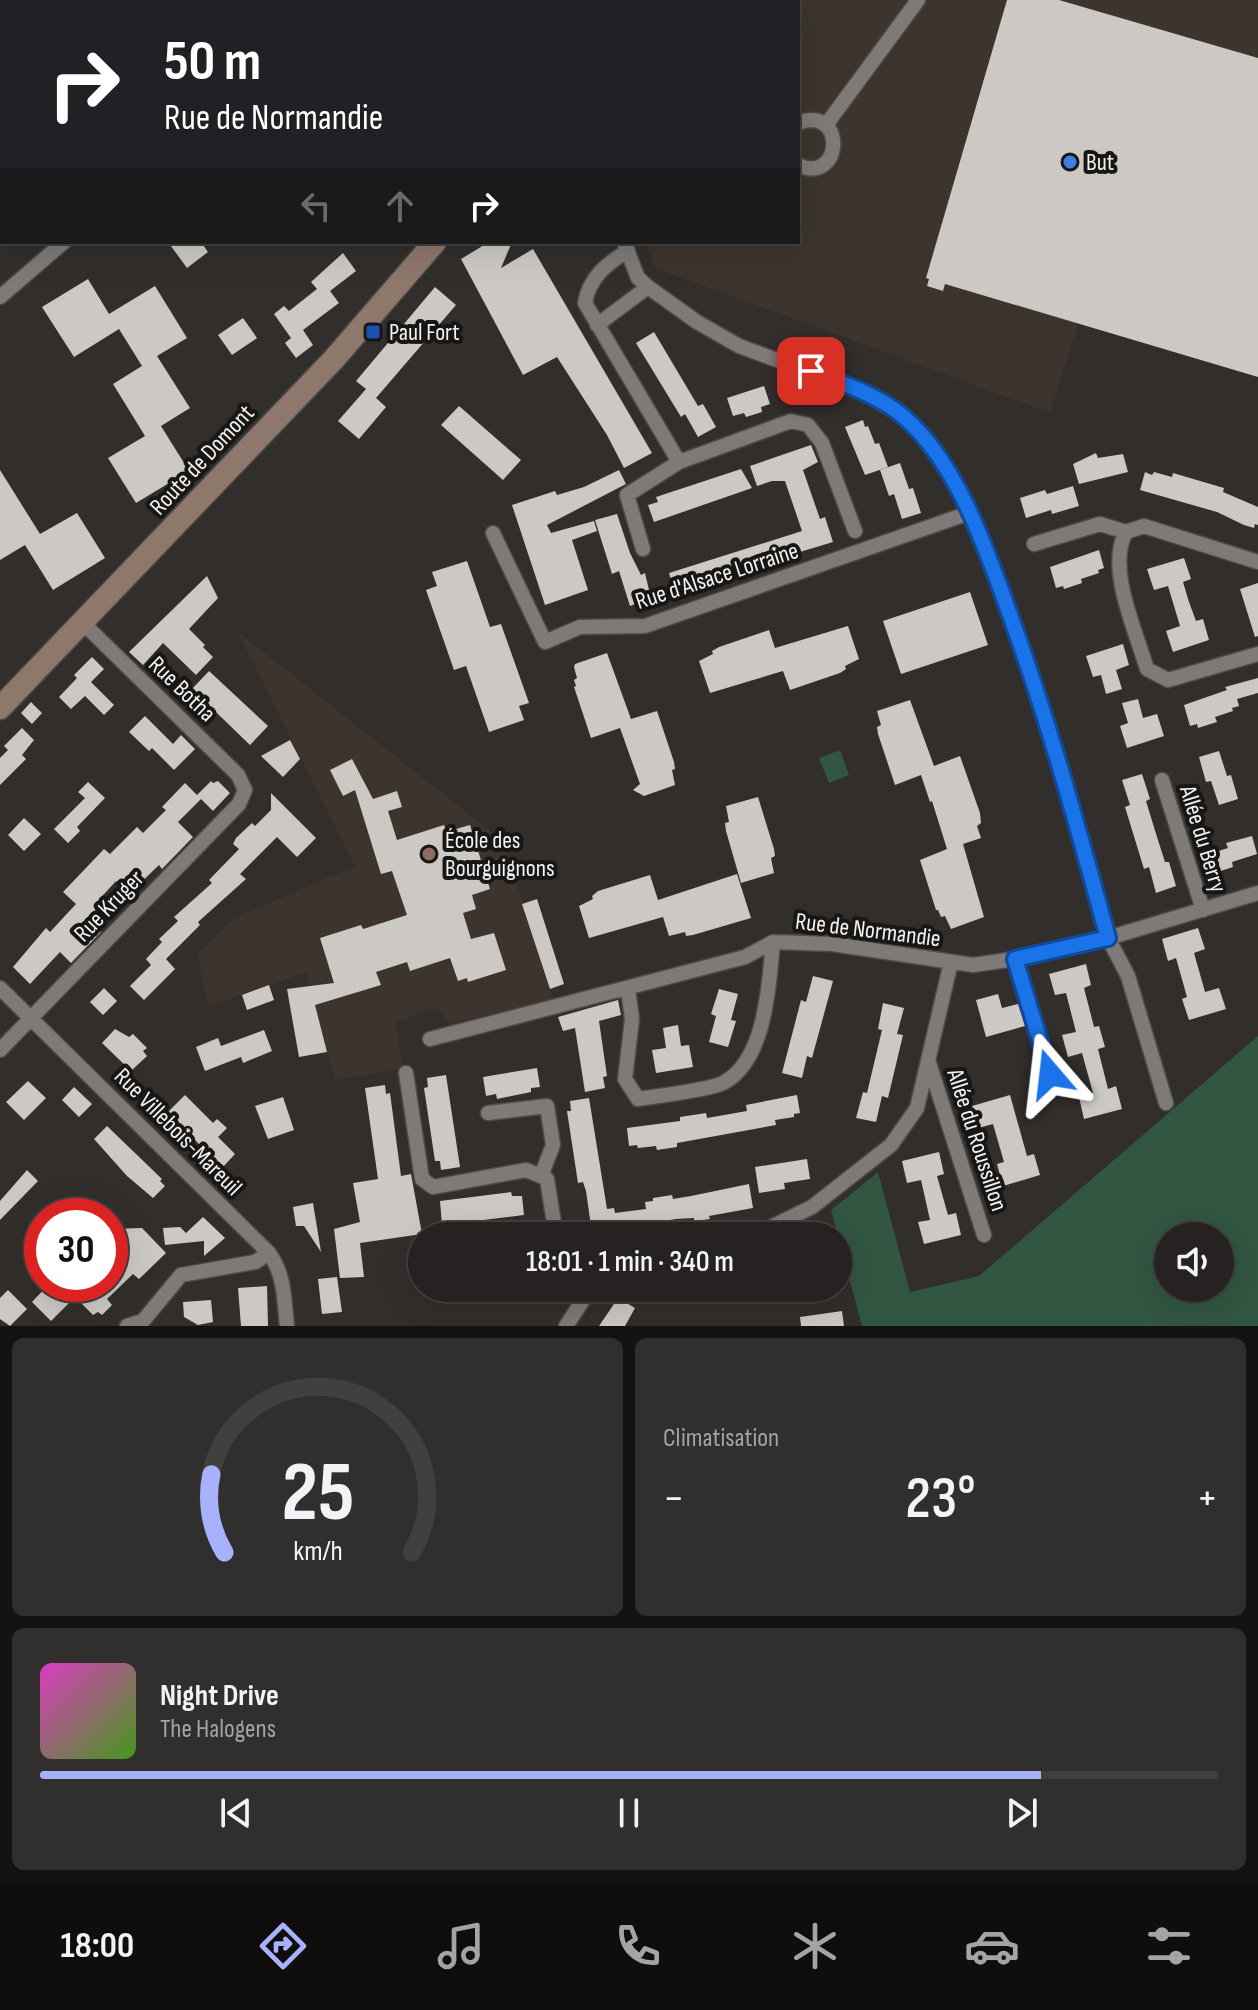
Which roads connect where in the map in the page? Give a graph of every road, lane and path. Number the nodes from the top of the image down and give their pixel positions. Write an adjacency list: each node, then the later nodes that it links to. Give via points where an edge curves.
1 (918, 0): 3 (street)
2 (800, 122): 3 (street)
3 (826, 125): 4 (street, via 834,141 830,159 817,167)
4 (800, 166)
5 (62, 244): 9 (street)
6 (433, 244): 19 (main road, Route de Domont, via 324,369)
7 (627, 245): 8 (street, via 638,278); 10 (street, via 587,290 585,303)
8 (648, 287): 10 (street); 12 (street, via 739,346 885,403 928,443)
9 (0, 297)
10 (597, 325): 11 (street)
11 (679, 462): 13 (street, via 791,421 808,425 822,443); 17 (street, via 627,495)
12 (969, 513): 15 (street, Rue d'Alsace Lorraine, via 645,626 580,627 545,642); 26 (street, via 1019,638)
13 (855, 531)
14 (1126, 532): 16 (street, via 1100,524); 18 (street, via 1144,526); 20 (street, via 1118,570 1147,669 1168,680)
15 (493, 533)
16 (1034, 544)
17 (643, 549)
18 (1258, 562)
19 (83, 623): 21 (main road, Route de Domont); 23 (street, Rue Botha, via 238,775)
20 (1258, 654)
21 (0, 708)
22 (1162, 780): 25 (street, Allée du Berry)
23 (245, 790): 32 (street, Rue Kruger, via 239,804)
24 (1258, 893): 25 (street, Rue de Normandie)
25 (1203, 910): 26 (street, Rue de Normandie)
26 (1108, 938): 28 (street, Rue de Normandie); 38 (street, via 1128,976)
27 (773, 942): 29 (street, Rue de Normandie, via 832,944); 31 (street, Rue de Normandie, via 745,957); 31 (street, via 768,996 750,1060 723,1083 638,1099 625,1079 632,1019)
28 (1015, 959): 29 (street, Rue de Normandie, via 973,965); 37 (street)
29 (951, 962): 35 (street)
30 (0, 988): 32 (street, Rue Villebois-Mareuil)
31 (628, 989): 33 (street, Rue de Normandie)
32 (31, 1018): 34 (street, Rue Kruger); 44 (street, Rue Villebois-Mareuil)
33 (430, 1039)
34 (0, 1050)
35 (928, 1060): 42 (street, via 917,1108 891,1145 812,1207); 43 (street, Allée du Roussillon)
36 (406, 1073): 40 (street, via 422,1179 433,1187 526,1170)
37 (1050, 1074)
38 (1166, 1103)
39 (488, 1113): 40 (street, via 547,1106 553,1145)
40 (541, 1176): 41 (street, via 547,1179)
41 (556, 1222)
42 (781, 1222)
43 (984, 1235)
44 (269, 1253): 46 (street, via 255,1262 181,1275 143,1321); 47 (street, Rue Villebois-Mareuil, via 282,1280)
45 (582, 1302): 48 (street)
46 (127, 1326)
47 (287, 1326)
48 (566, 1326)

